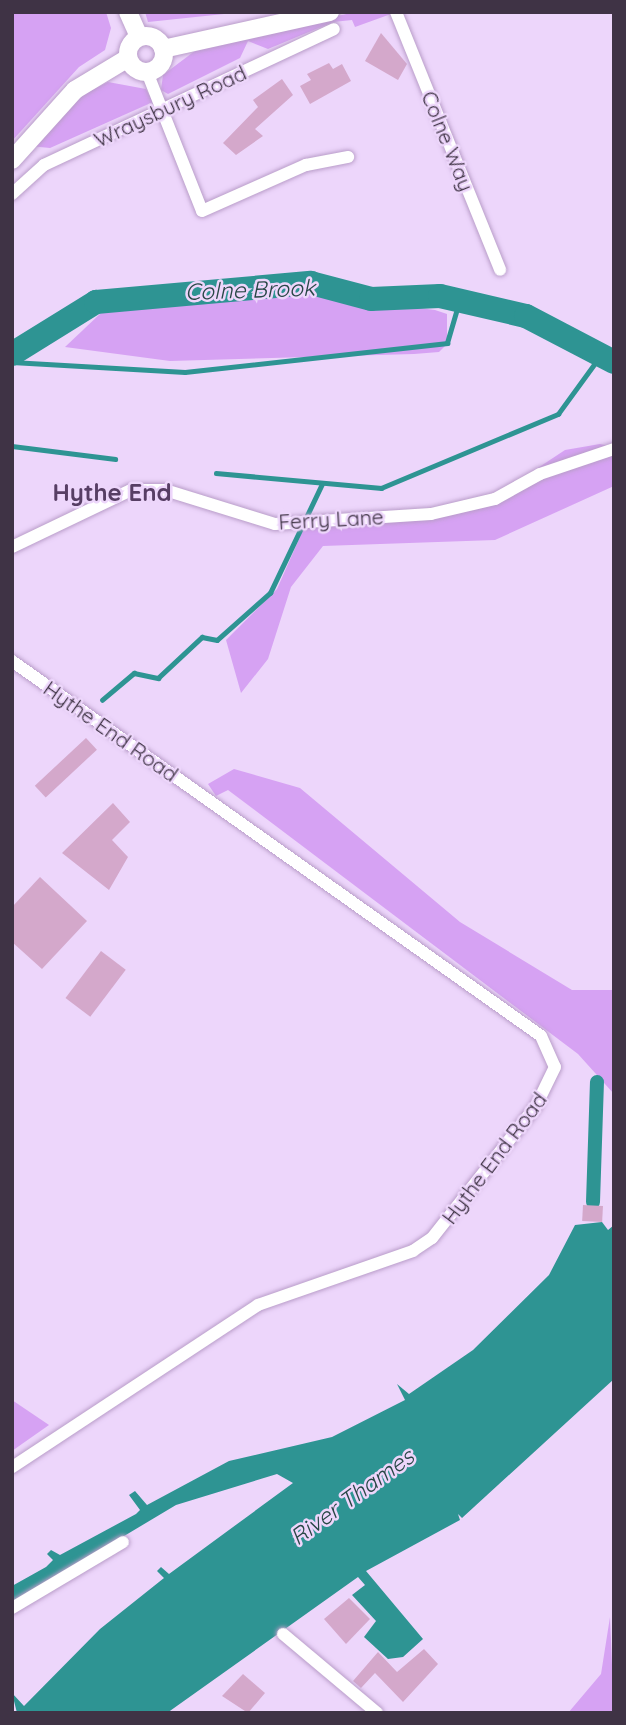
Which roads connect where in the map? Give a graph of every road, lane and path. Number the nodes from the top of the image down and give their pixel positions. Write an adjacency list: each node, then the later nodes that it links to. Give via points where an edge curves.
1 (128, 12): 4 (main road)
2 (396, 12): 12 (street, Colne Way)
3 (332, 20): 5 (main road, Wraysbury Road); 8 (street, Wraysbury Road)
4 (139, 37): 5 (main road, via 152,37); 6 (main road)
5 (163, 49): 7 (main road, via 162,62)
6 (128, 58): 7 (main road); 10 (main road, via 75,90)
7 (147, 72): 8 (street)
8 (161, 111): 9 (street, via 202,211 306,165); 11 (street, Wraysbury Road, via 44,165)
9 (348, 157)
10 (12, 160)
11 (12, 194)
12 (500, 270)
13 (614, 449): 14 (street, Ferry Lane, via 540,474 495,499 431,514 275,524 165,490 131,490)
14 (12, 547)
15 (12, 661): 16 (street, Hythe End Road, via 541,1036 555,1067 536,1106 432,1238 414,1251 258,1305)
16 (12, 1467)
17 (123, 1542): 18 (street)
18 (12, 1608)
19 (283, 1634): 20 (street)
20 (377, 1713)

